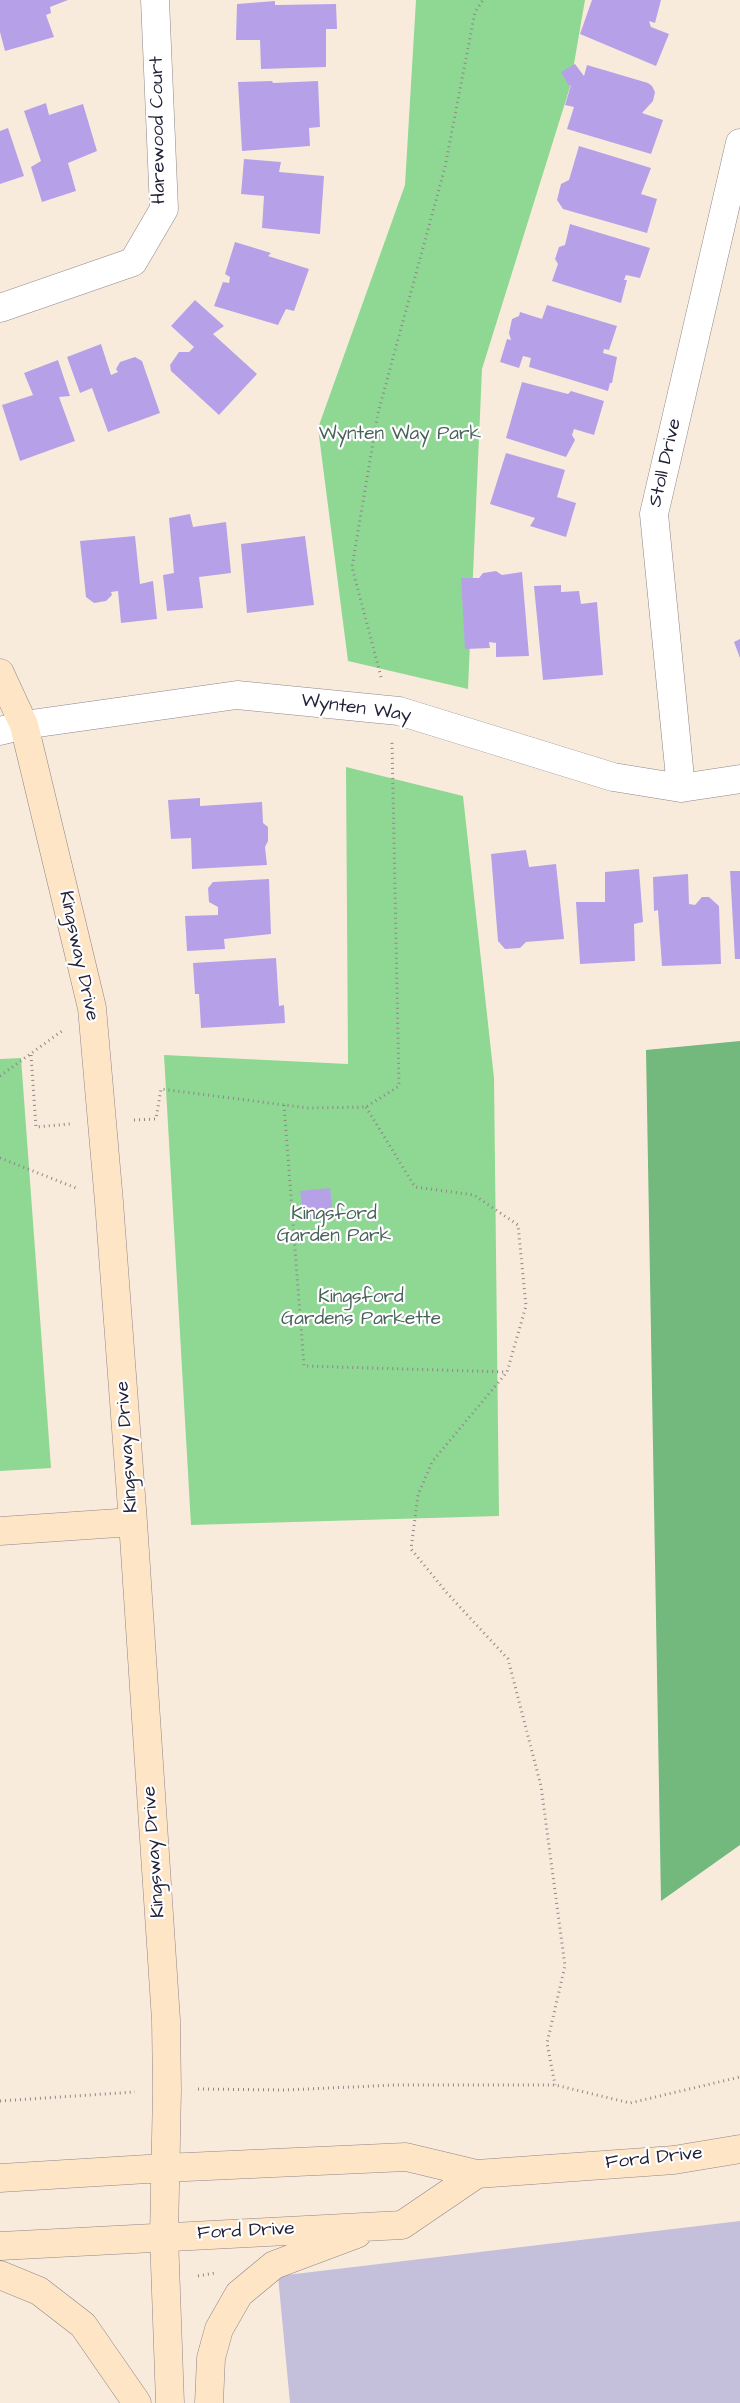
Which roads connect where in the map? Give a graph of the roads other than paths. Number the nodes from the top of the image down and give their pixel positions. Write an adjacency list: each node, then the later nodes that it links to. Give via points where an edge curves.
1 (155, 0): 3 (street, Harewood Court, via 164,209 133,262)
2 (740, 143): 7 (street, Stoll Drive, via 654,514)
3 (0, 308)
4 (0, 673): 5 (street, Kingsway Drive)
5 (12, 728): 7 (street, Wynten Way, via 237,696 391,710 613,777); 8 (street, Kingsway Drive, via 92,1008)
6 (740, 778): 7 (street, Wynten Way)
7 (681, 788)
8 (133, 1522): 9 (street); 11 (street, Kingsway Drive, via 166,2020)
9 (0, 1531)
10 (740, 2149): 12 (street, Ford Drive, via 674,2160)
11 (164, 2168): 12 (street, Ford Drive, via 406,2157); 13 (street, Ford Drive); 15 (street, Kingsway Drive)
12 (478, 2174): 14 (street, Ford Drive, via 402,2225)
13 (0, 2178)
14 (377, 2226): 15 (street, Ford Drive); 20 (street, via 274,2265 240,2294 219,2330 211,2358)
15 (164, 2236): 16 (street, Ford Drive); 19 (street, Kingsway Drive)
16 (0, 2246)
17 (0, 2275): 18 (street, via 39,2291 83,2325)
18 (138, 2403)
19 (170, 2403)
20 (209, 2403)

